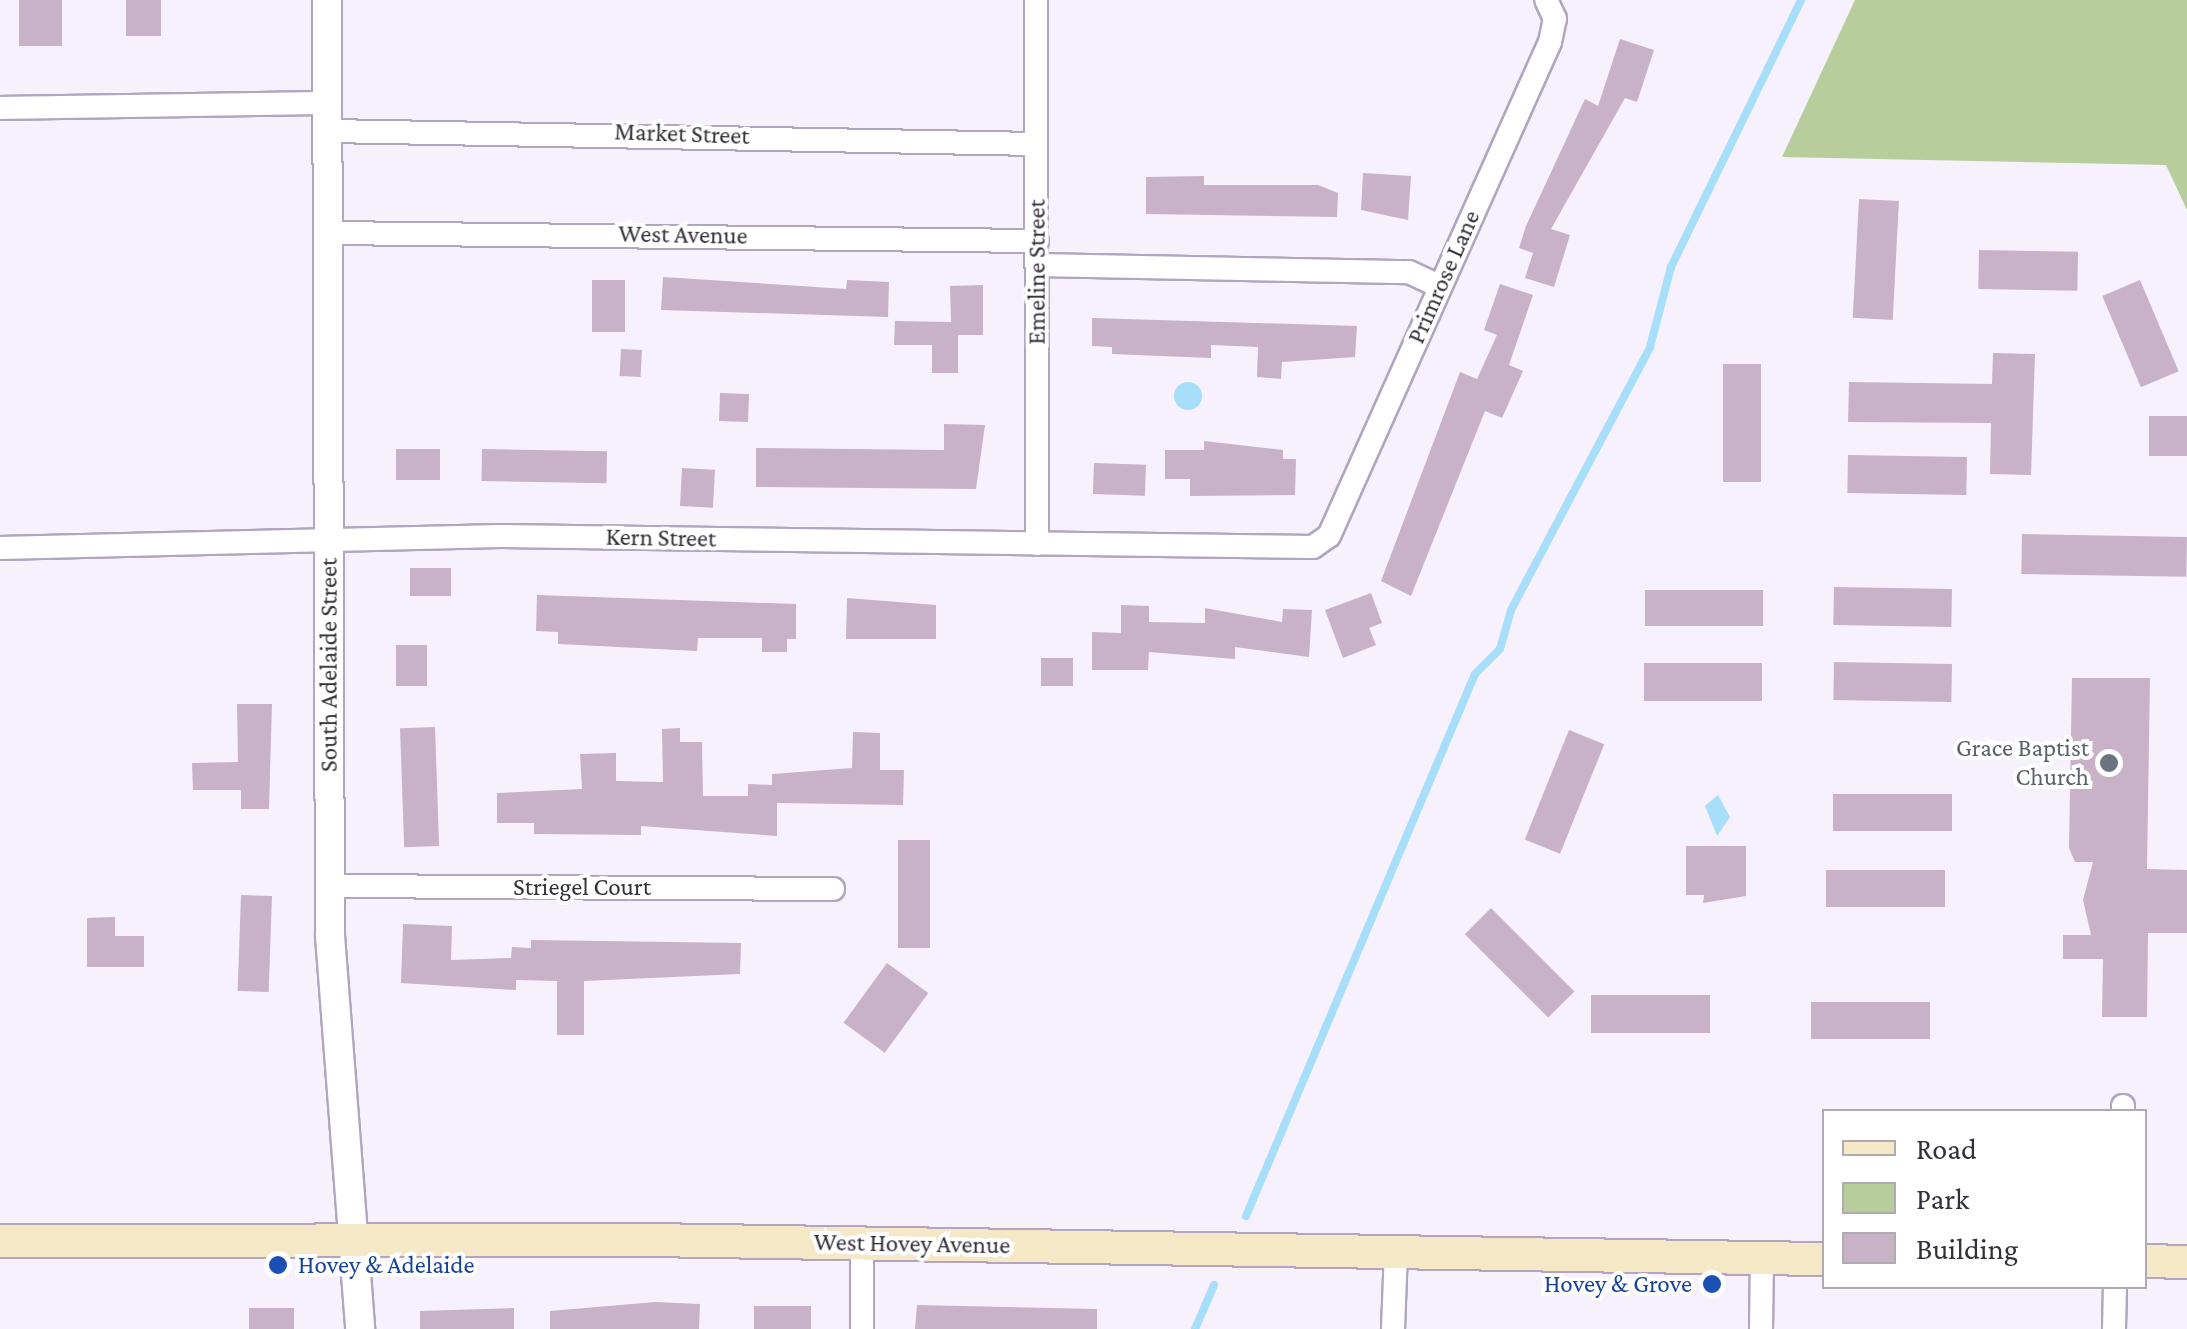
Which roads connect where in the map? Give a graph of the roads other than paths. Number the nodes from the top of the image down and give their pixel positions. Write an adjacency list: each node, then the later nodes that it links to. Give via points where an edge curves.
1 (327, 0): 5 (street, South Adelaide Street)
2 (1036, 0): 6 (street, Emeline Street)
3 (1549, 4): 10 (street, Primrose Lane, via 1550,42)
4 (0, 108): 5 (street, Market Street)
5 (328, 117): 6 (street, Market Street); 7 (street, South Adelaide Street)
6 (1036, 144): 8 (street, Emeline Street)
7 (328, 233): 8 (street, West Avenue); 11 (street, South Adelaide Street)
8 (1037, 241): 9 (street, Emeline Street)
9 (1037, 265): 10 (street, via 1408,272); 12 (street, Emeline Street)
10 (1439, 286): 13 (street, Primrose Lane)
11 (329, 544): 12 (street, Kern Street, via 482,536); 14 (street, Kern Street); 15 (street, South Adelaide Street)
12 (1037, 544): 13 (street, Kern Street)
13 (1322, 544)
14 (0, 548)
15 (330, 886): 16 (street, Striegel Court); 17 (street, South Adelaide Street, via 332,1010)
16 (833, 889)
17 (359, 1238): 18 (main road, West Hovey Avenue); 19 (main road, West Hovey Avenue); 26 (street, South Adelaide Street)
18 (0, 1242)
19 (862, 1244): 20 (main road, West Hovey Avenue); 27 (street)
20 (1396, 1252): 21 (main road, West Hovey Avenue); 28 (street)
21 (1762, 1258): 22 (main road, West Hovey Avenue); 29 (street)
22 (1822, 1259)
23 (2147, 1261): 24 (main road)
24 (2187, 1262)
25 (2115, 1289): 30 (street)
26 (360, 1329)
27 (862, 1329)
28 (1393, 1329)
29 (1761, 1329)
30 (2114, 1329)

